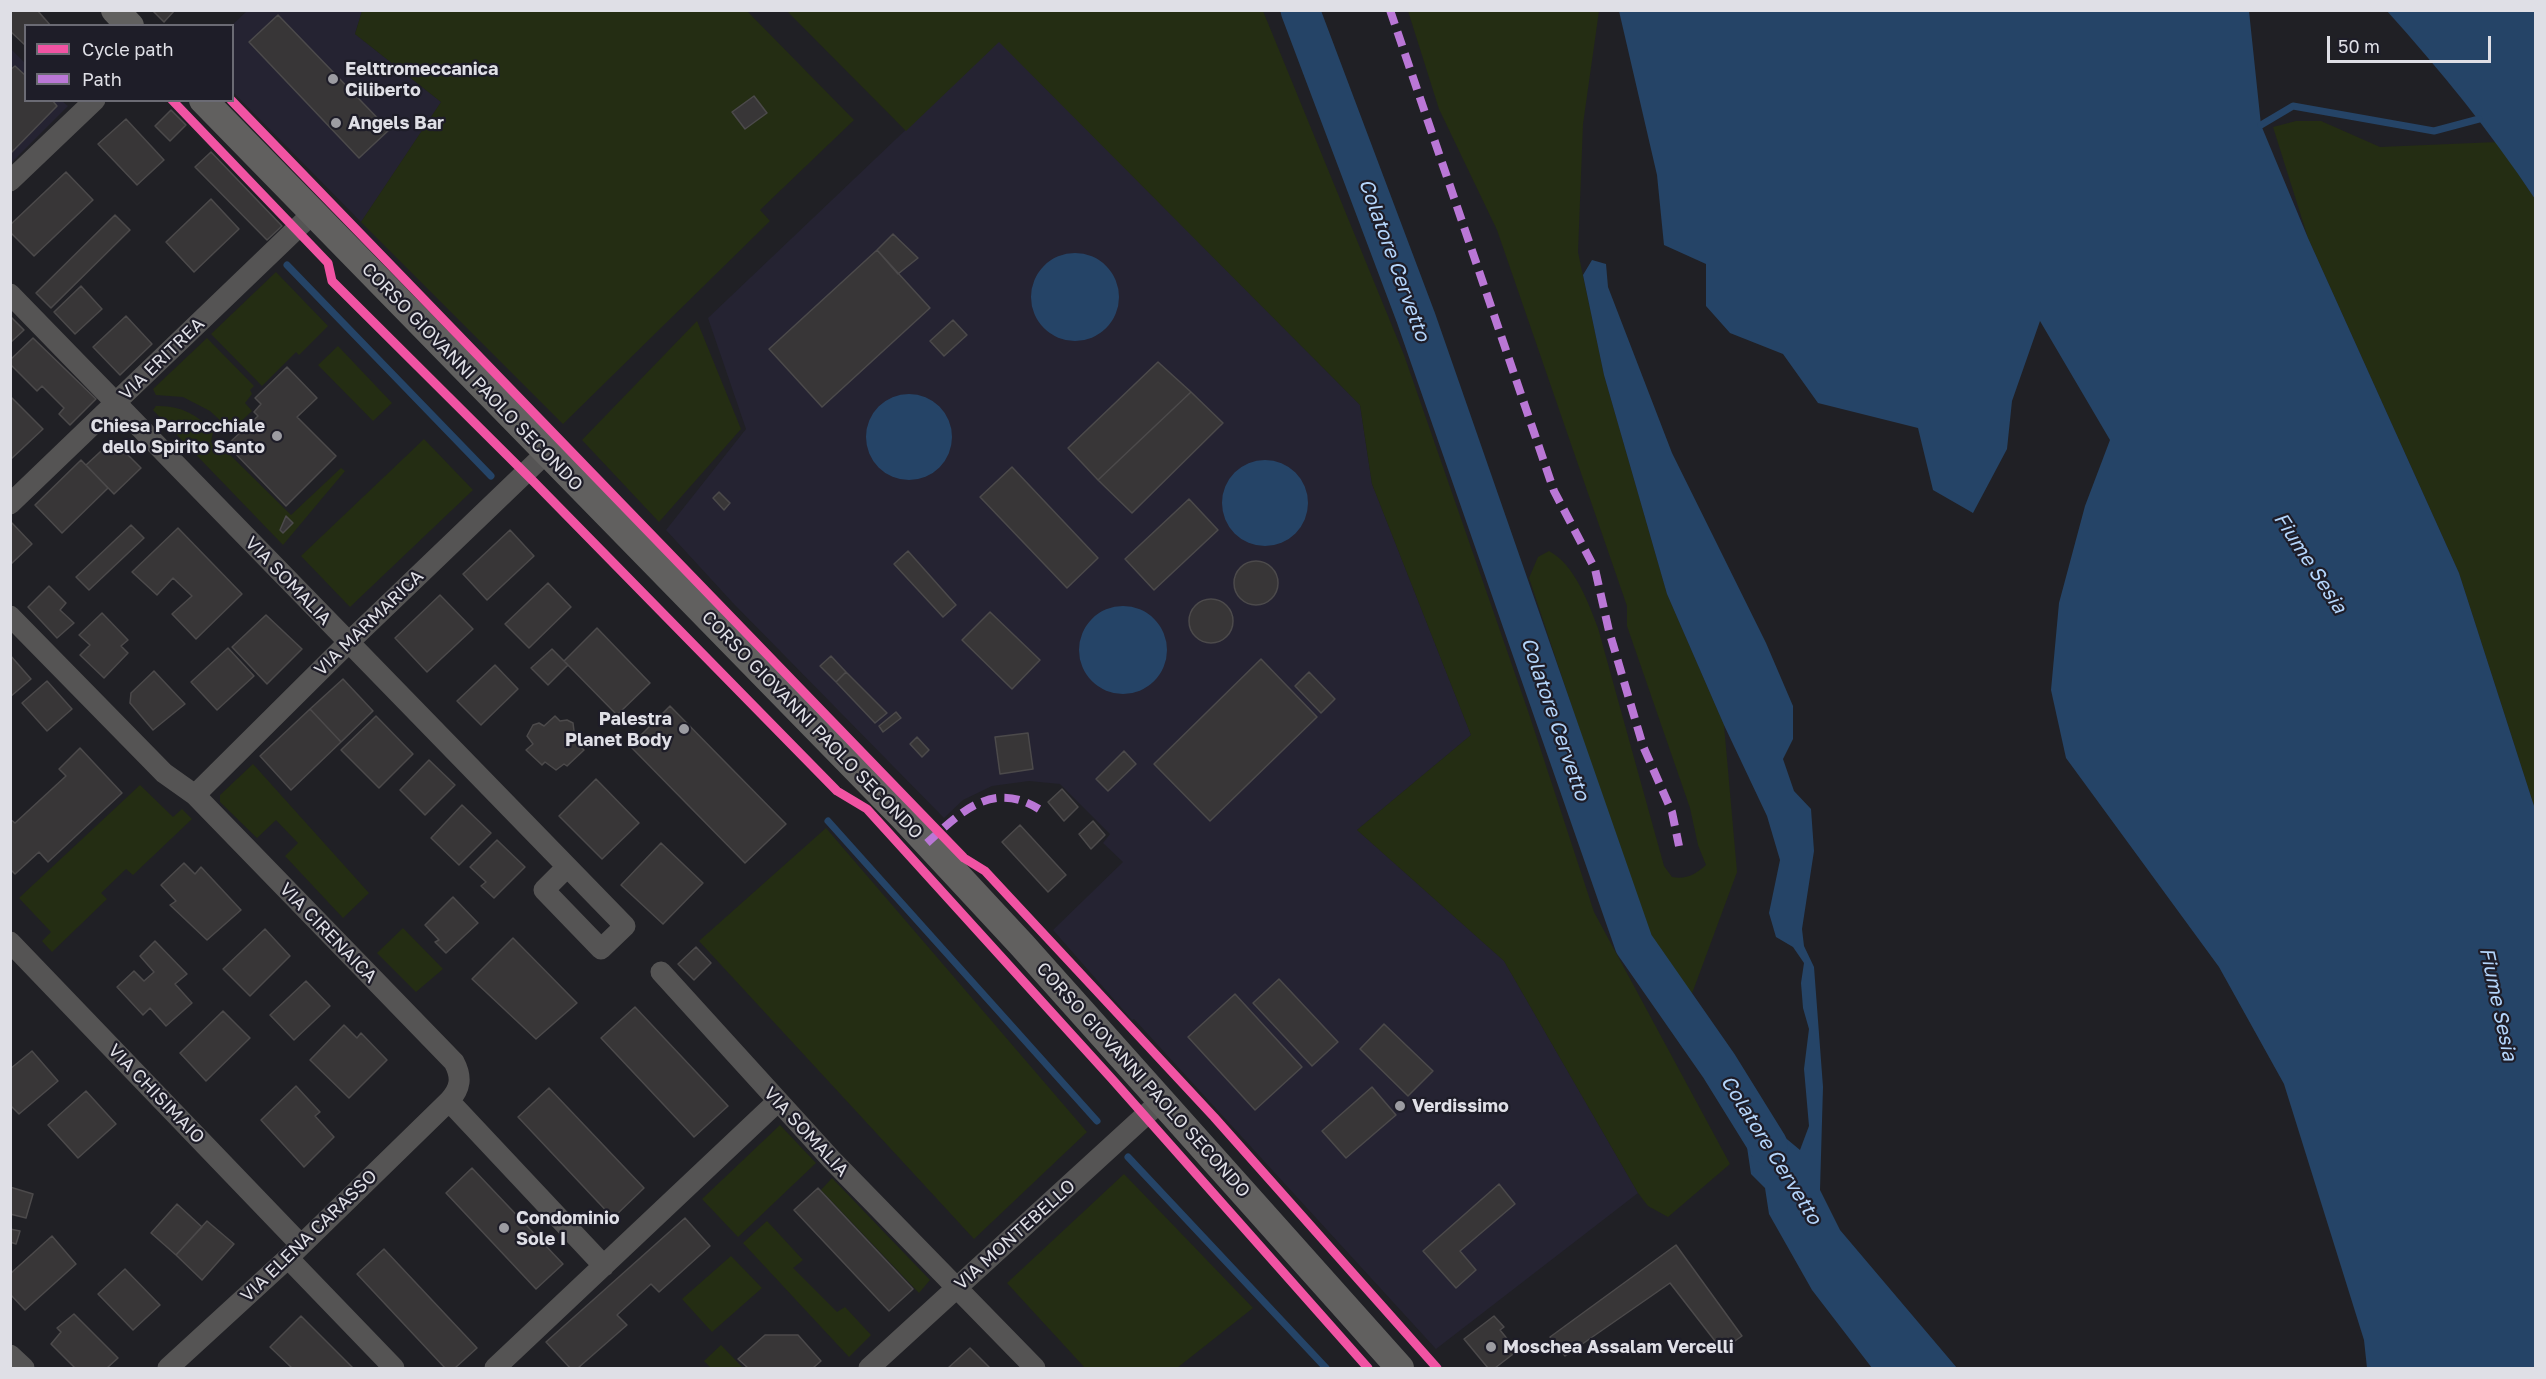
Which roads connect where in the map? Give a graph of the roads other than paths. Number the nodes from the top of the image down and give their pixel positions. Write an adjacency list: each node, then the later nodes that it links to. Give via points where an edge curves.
1 (115, 10): 2 (main road)
2 (128, 24)
3 (92, 102): 5 (street)
4 (205, 102): 6 (main road, CORSO GIOVANNI PAOLO SECONDO)
5 (10, 182)
6 (313, 213): 8 (street, VIA ERITREA); 9 (main road, CORSO GIOVANNI PAOLO SECONDO)
7 (10, 294): 8 (street, VIA SOMALIA)
8 (117, 402): 10 (street, VIA ERITREA); 12 (street, VIA SOMALIA)
9 (546, 453): 12 (street, VIA MARMARICA); 18 (main road, CORSO GIOVANNI PAOLO SECONDO, via 904,818)
10 (10, 504)
11 (10, 615): 13 (street, VIA CIRENAICA, via 164,773)
12 (348, 643): 13 (street, VIA MARMARICA); 14 (street, VIA SOMALIA)
13 (195, 795): 17 (street, VIA CIRENAICA, via 454,1062 460,1084)
14 (567, 867): 14 (street, VIA SOMALIA, via 544,890 601,949 625,926)
15 (10, 942): 20 (street, VIA CHISIMAIO)
16 (661, 972): 19 (street, VIA SOMALIA)
17 (449, 1101): 20 (street, VIA ELENA CARASSO); 21 (street)
18 (1161, 1101): 22 (street, VIA MONTEBELLO); 30 (main road, CORSO GIOVANNI PAOLO SECONDO)
19 (777, 1102): 21 (street); 22 (street, VIA SOMALIA)
20 (294, 1252): 26 (street, VIA ELENA CARASSO); 27 (street, VIA CHISIMAIO)
21 (604, 1266): 24 (street)
22 (957, 1287): 28 (street, VIA MONTEBELLO); 29 (street, VIA SOMALIA)
23 (10, 1355): 25 (street)
24 (507, 1364)
25 (24, 1368)
26 (168, 1368)
27 (394, 1368)
28 (870, 1368)
29 (1035, 1368)
30 (1400, 1368)

